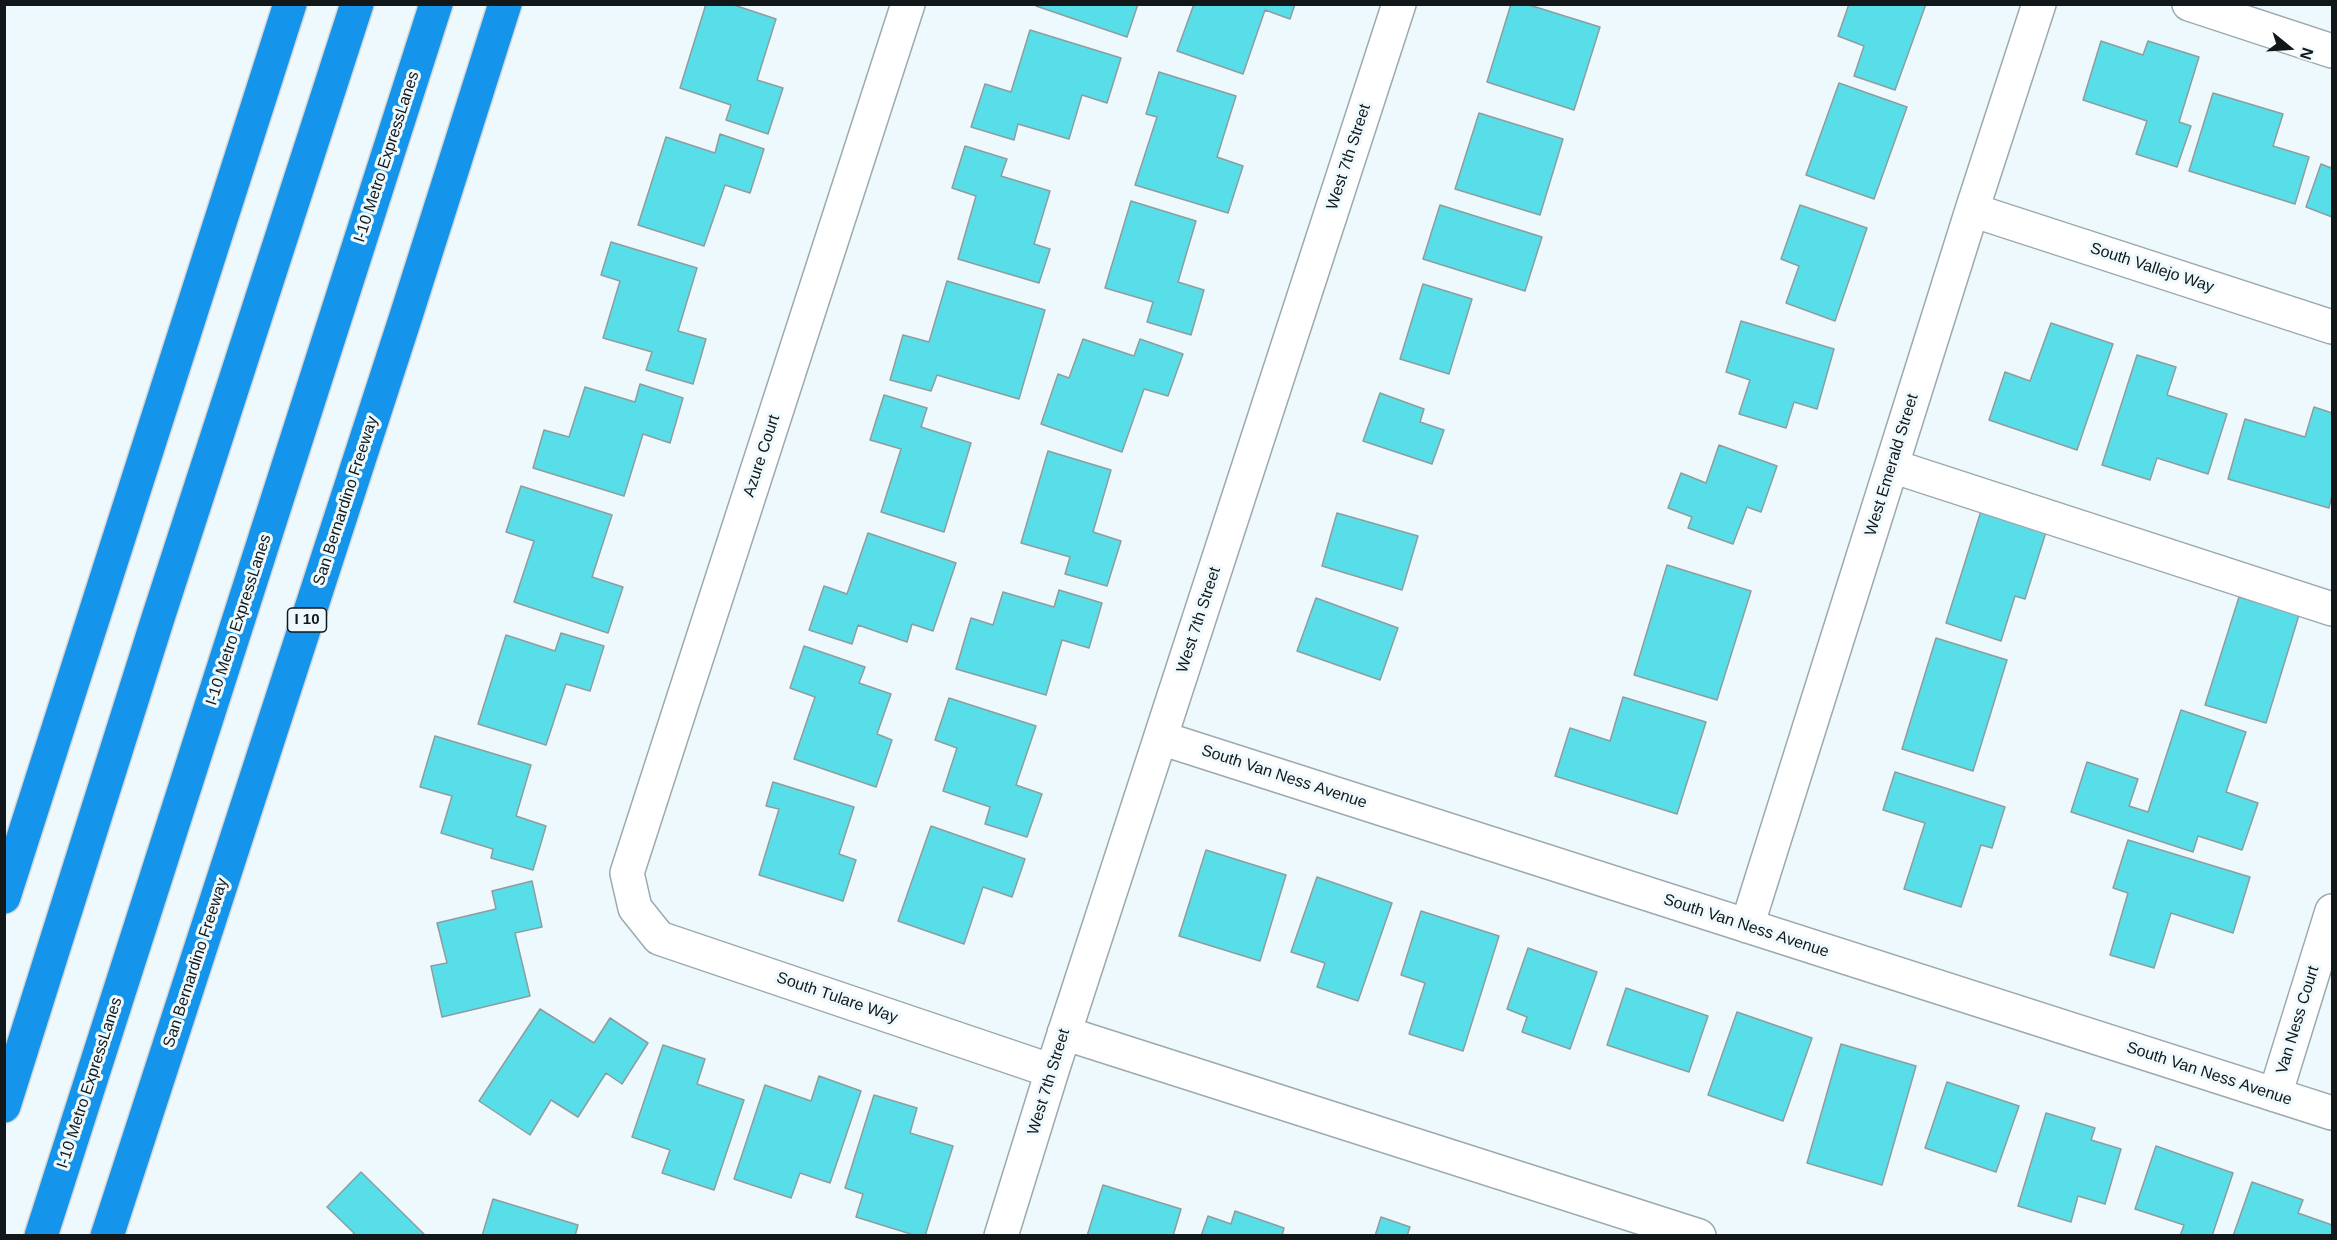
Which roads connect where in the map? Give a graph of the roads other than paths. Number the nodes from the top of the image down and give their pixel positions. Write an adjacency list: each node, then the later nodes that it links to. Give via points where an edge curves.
1 (290, 4): 15 (highway)
2 (357, 4): 22 (highway)
3 (436, 4): 24 (highway, I-10 Metro ExpressLanes)
4 (505, 4): 25 (highway, San Bernardino Freeway / I 10)
5 (908, 4): 16 (street, Azure Court, via 627,873)
6 (1399, 4): 14 (street, West 7th Street)
7 (2039, 4): 10 (street, West Emerald Street)
8 (2189, 4): 9 (street)
9 (2332, 51)
10 (1972, 210): 11 (street, South Vallejo Way); 12 (street, West Emerald Street)
11 (2332, 327)
12 (1892, 466): 13 (street); 18 (street, West Emerald Street)
13 (2332, 609)
14 (1161, 738): 18 (street, South Van Ness Avenue); 19 (street, West 7th Street)
15 (4, 897)
16 (635, 908): 20 (street, South Tulare Way, via 659,938)
17 (2332, 911): 21 (street, Van Ness Court)
18 (1748, 926): 21 (street, South Van Ness Avenue)
19 (1064, 1032): 20 (street, West 7th Street); 27 (street)
20 (1052, 1071): 26 (street, West 7th Street)
21 (2275, 1095): 23 (street, South Van Ness Avenue)
22 (4, 1106)
23 (2332, 1113)
24 (41, 1236)
25 (107, 1236)
26 (1001, 1236)
27 (1698, 1236)

